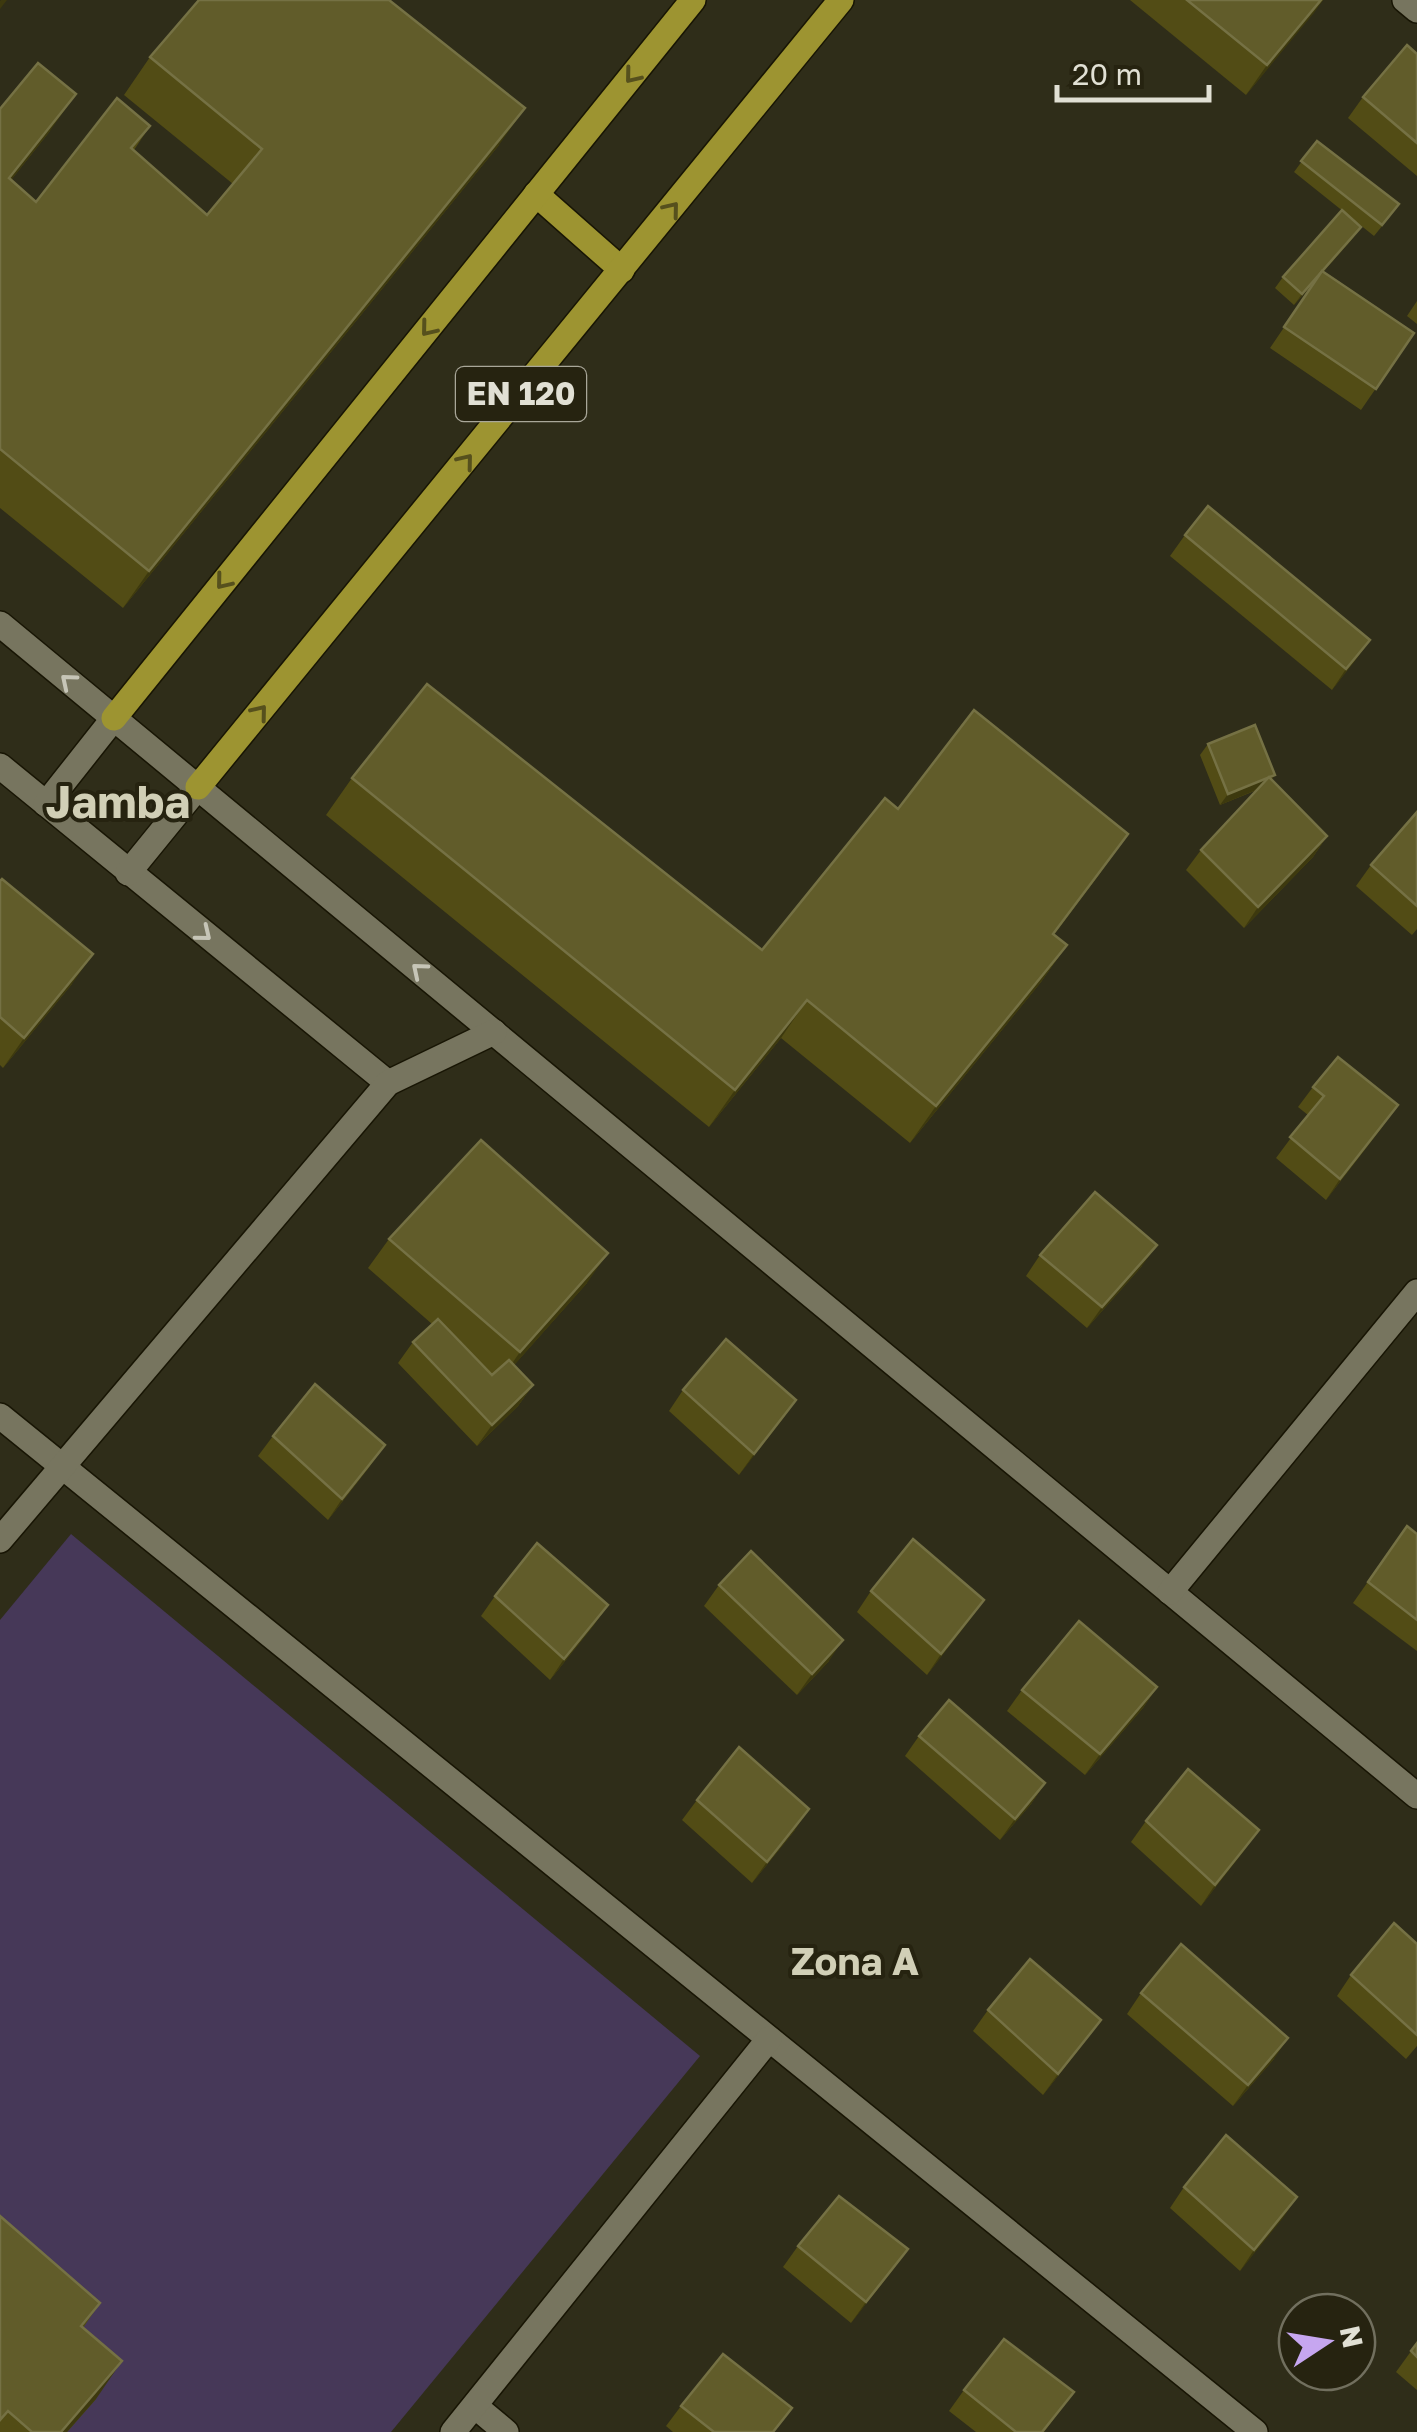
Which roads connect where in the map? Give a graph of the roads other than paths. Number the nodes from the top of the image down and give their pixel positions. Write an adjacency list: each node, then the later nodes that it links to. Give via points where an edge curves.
1 (693, 0): 5 (main road, EN 120, one-way to 5)
2 (841, 0): 6 (main road, EN 120, one-way to 2)
3 (1405, 0): 4 (street)
4 (1417, 10)
5 (536, 194): 6 (main road); 8 (main road, EN 120, one-way to 8)
6 (622, 270): 10 (main road, EN 120, one-way to 6)
7 (0, 624): 8 (street, one-way to 7)
8 (114, 718): 10 (street); 11 (street)
9 (0, 766): 11 (street)
10 (198, 787): 12 (street); 13 (street, one-way to 10)
11 (46, 804): 12 (street)
12 (128, 873): 14 (street, one-way to 14)
13 (494, 1032): 14 (street); 19 (street)
14 (388, 1083): 17 (street)
15 (1417, 1292): 19 (street)
16 (0, 1416): 17 (street)
17 (61, 1465): 18 (street); 21 (street)
18 (0, 1540)
19 (1170, 1592): 20 (street)
20 (1417, 1796)
21 (769, 2038): 22 (street); 25 (street)
22 (475, 2406): 23 (street); 24 (street)
23 (453, 2432)
24 (506, 2432)
25 (1255, 2432)

